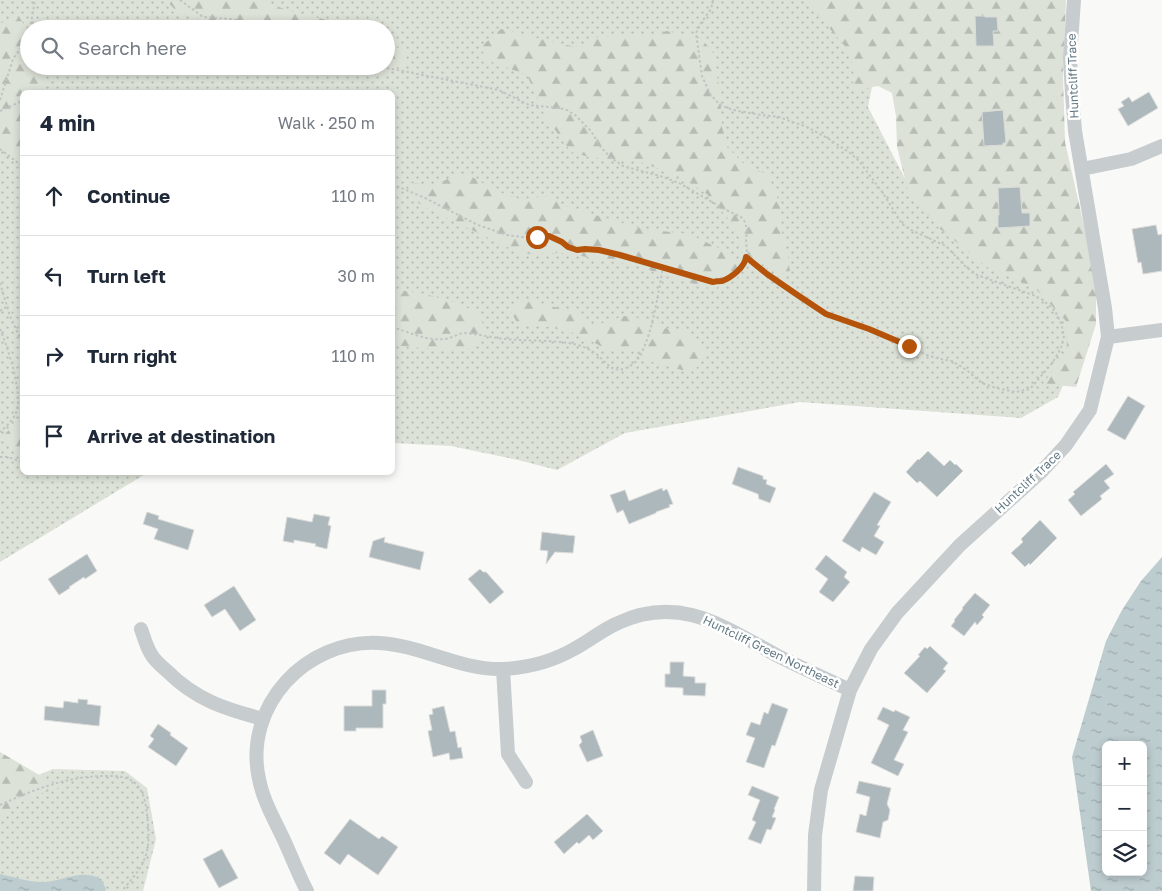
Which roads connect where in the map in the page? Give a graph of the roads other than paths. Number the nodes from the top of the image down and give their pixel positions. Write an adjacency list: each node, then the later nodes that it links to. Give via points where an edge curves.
1 (1074, 0): 3 (street, Huntcliff Trace, via 1070,58 1075,131)
2 (1162, 146): 3 (street, via 1131,159)
3 (1082, 169): 5 (street, Huntcliff Trace)
4 (1162, 330): 5 (street)
5 (1108, 337): 8 (street, Huntcliff Trace, via 1090,410 1066,445 960,545 897,614 870,649)
6 (141, 628): 9 (street, via 150,653 178,682 230,710)
7 (503, 669): 8 (street, Huntcliff Green Northeast, via 556,658 631,617 650,612 670,612 715,622 804,670); 9 (street, Huntcliff Green Northeast, via 462,664 381,643 348,645 300,667 286,680); 10 (street, via 508,754)
8 (850, 690): 12 (street, Huntcliff Trace, via 821,790 815,834)
9 (263, 719): 11 (street, Huntcliff Green Northeast, via 256,759 259,779 264,798)
10 (526, 782)
11 (307, 891)
12 (814, 891)

